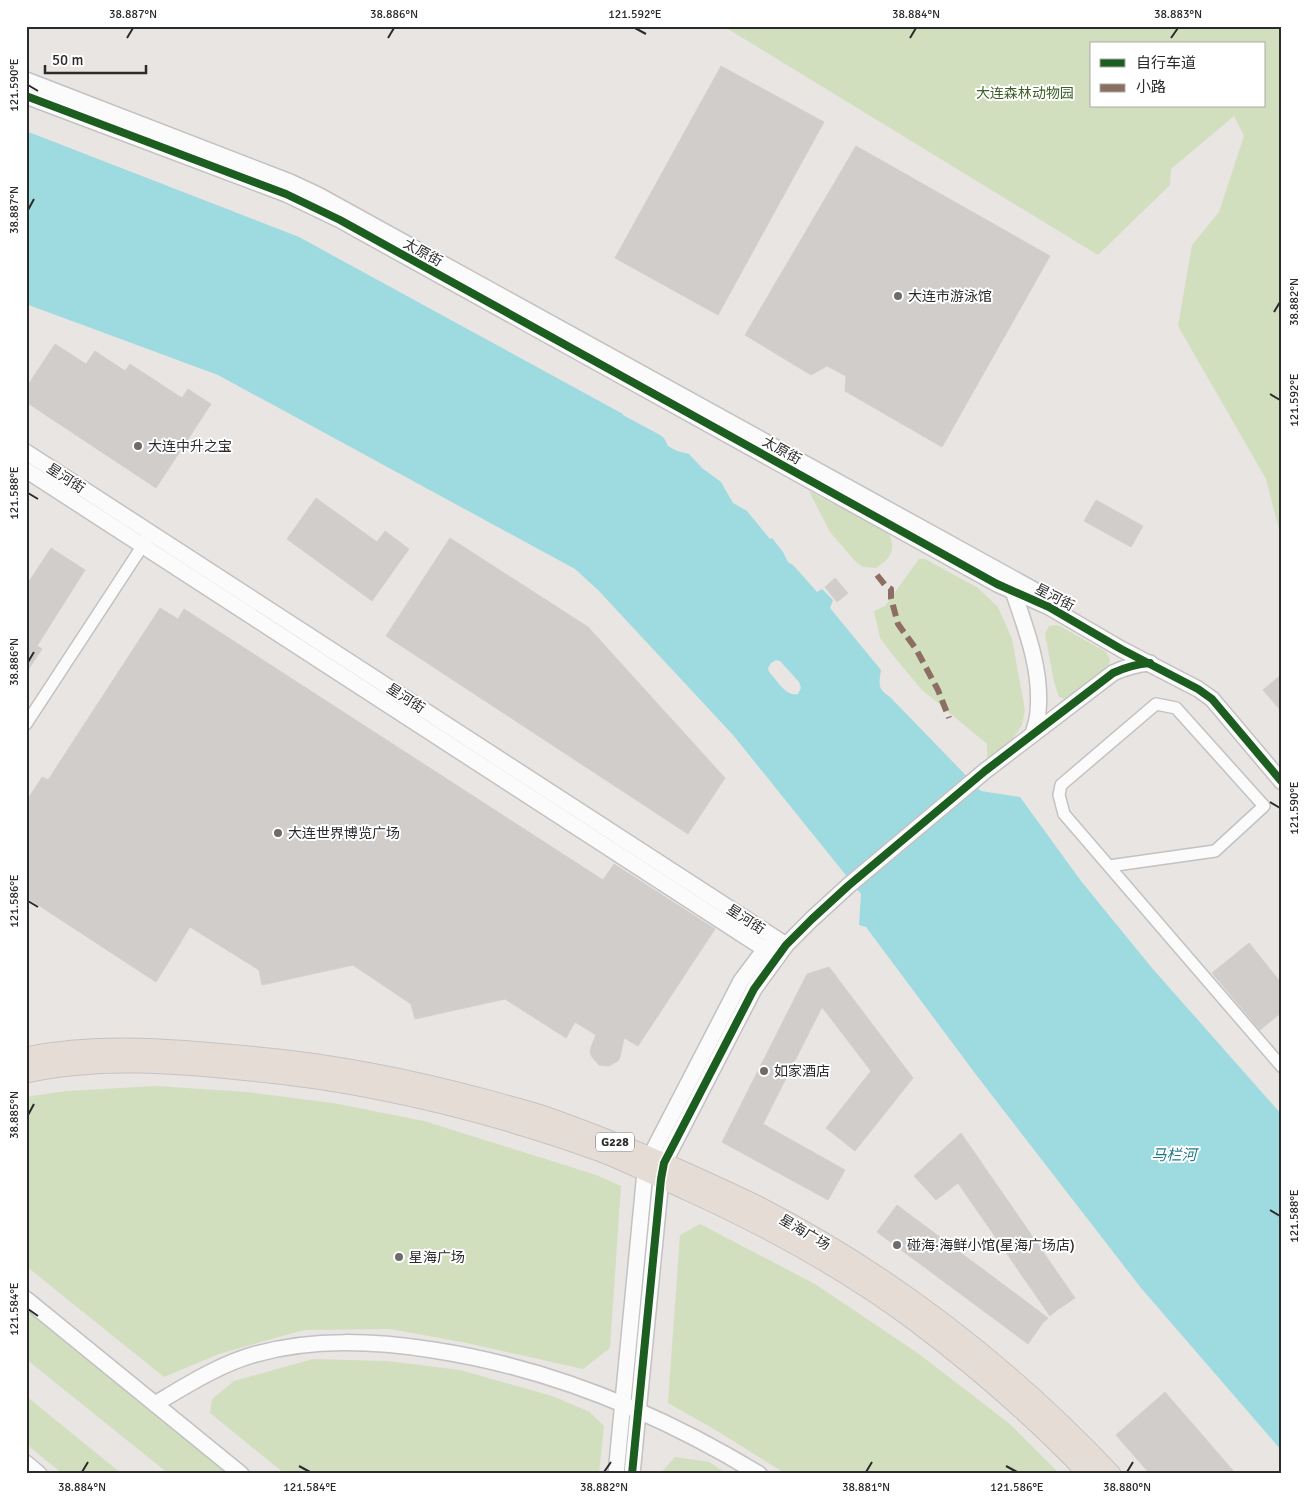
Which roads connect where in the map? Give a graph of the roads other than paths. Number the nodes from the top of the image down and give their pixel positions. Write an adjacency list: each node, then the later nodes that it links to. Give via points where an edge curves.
1 (26, 80): 6 (street, 太原街, via 318,195)
2 (26, 96): 4 (street, 太原街, via 286,194 320,210)
3 (26, 452): 7 (street, 星河街)
4 (789, 469): 8 (street, 星河街, via 997,584)
5 (26, 470): 7 (street, 星河街)
6 (916, 524): 8 (street, 星河街)
7 (147, 539): 10 (street); 15 (street, 星河街); 15 (street, 星河街)
8 (1016, 586): 9 (street, 星河街); 11 (street, via 1039,689); 12 (street, 星河街, via 1203,682 1229,703)
9 (1150, 663): 11 (street, via 1126,667 1114,673); 13 (street, 星河街, via 1212,699)
10 (26, 724)
11 (1033, 734): 15 (street, via 848,886)
12 (1282, 767)
13 (1282, 782)
14 (1109, 866): 14 (street, via 1215,851 1264,806 1176,708 1156,704 1061,785 1059,794 1064,814); 17 (street)
15 (776, 950): 19 (street)
16 (26, 1057): 19 (highway, 星海广场 / G228, via 88,1049 215,1052 300,1060 381,1074 542,1116 620,1144)
17 (1282, 1067)
18 (26, 1073): 19 (highway, 星海广场 / G228, via 90,1064 132,1064 301,1076 460,1108)
19 (655, 1168): 22 (street); 23 (street); 30 (highway, 星海广场 / G228, via 793,1243 891,1304 991,1381); 31 (highway, 星海广场 / G228, via 724,1189 843,1254 924,1309 993,1363 1038,1401)
20 (26, 1299): 21 (street)
21 (155, 1404): 22 (street, via 204,1375 256,1354 309,1343 358,1342 408,1346 503,1364 587,1389); 26 (street)
22 (623, 1404): 23 (street); 27 (street)
23 (638, 1410): 28 (street); 29 (street, via 717,1448)
24 (26, 1463): 25 (street)
25 (39, 1474)
26 (241, 1474)
27 (616, 1474)
28 (632, 1474)
29 (759, 1474)
30 (1088, 1474)
31 (1110, 1474)

